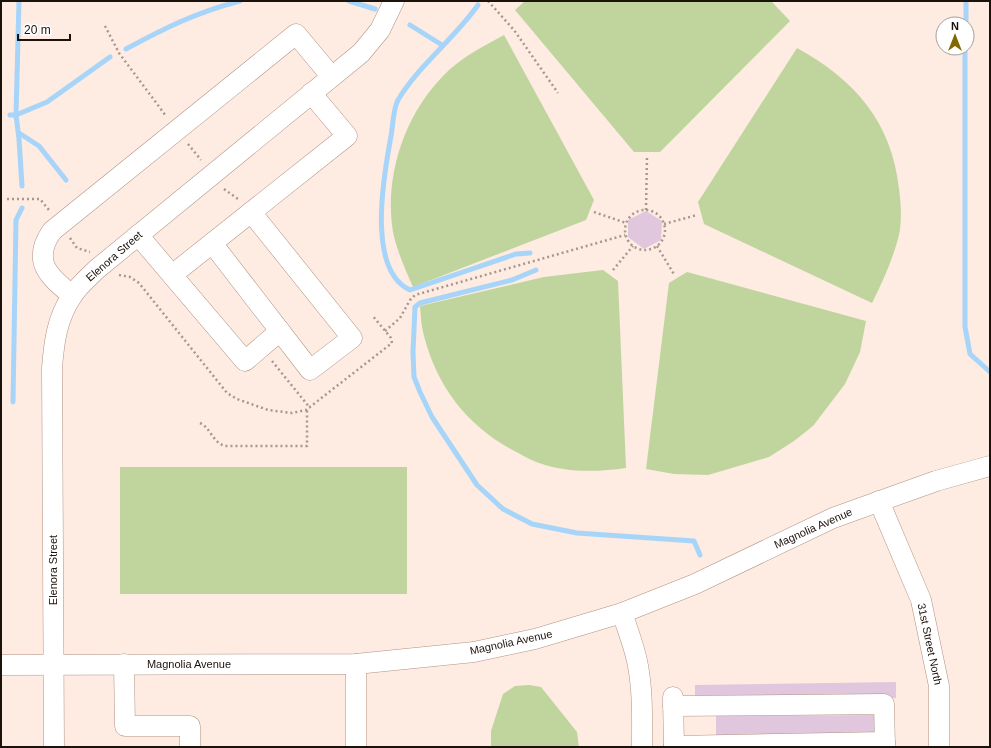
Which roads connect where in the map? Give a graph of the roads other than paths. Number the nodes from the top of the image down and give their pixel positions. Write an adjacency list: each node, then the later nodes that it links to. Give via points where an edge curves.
1 (394, 1): 2 (street, Elenora Street, via 380,30 361,53)
2 (331, 76): 3 (street, Elenora Street); 8 (street, via 296,34 52,231 44,242 44,265 52,279)
3 (311, 93): 4 (street, via 347,136); 5 (street, Elenora Street)
4 (251, 212): 6 (street); 9 (street, via 352,338 310,370)
5 (138, 235): 7 (street); 8 (street, Elenora Street, via 97,269)
6 (212, 243): 7 (street); 9 (street)
7 (172, 275): 9 (street, via 245,361)
8 (72, 295): 13 (street, Elenora Street, via 62,314 55,337 52,368)
9 (280, 331)
10 (990, 466): 11 (street, Magnolia Avenue)
11 (879, 501): 12 (street, Magnolia Avenue, via 833,518 695,584); 23 (street, 31st Street North, via 921,600 939,686)
12 (622, 613): 15 (street, Magnolia Avenue, via 535,639 474,652); 21 (street, via 638,666)
13 (54, 664): 14 (street, Magnolia Avenue); 16 (street, Magnolia Avenue); 18 (street, Elenora Street)
14 (124, 664): 15 (street, Magnolia Avenue); 19 (street, via 125,726 190,726)
15 (356, 664): 20 (street)
16 (1, 665)
17 (885, 745): 22 (street); 22 (street, via 884,704 673,701)
18 (54, 747)
19 (190, 747)
20 (356, 747)
21 (642, 747)
22 (674, 747)
23 (939, 747)

